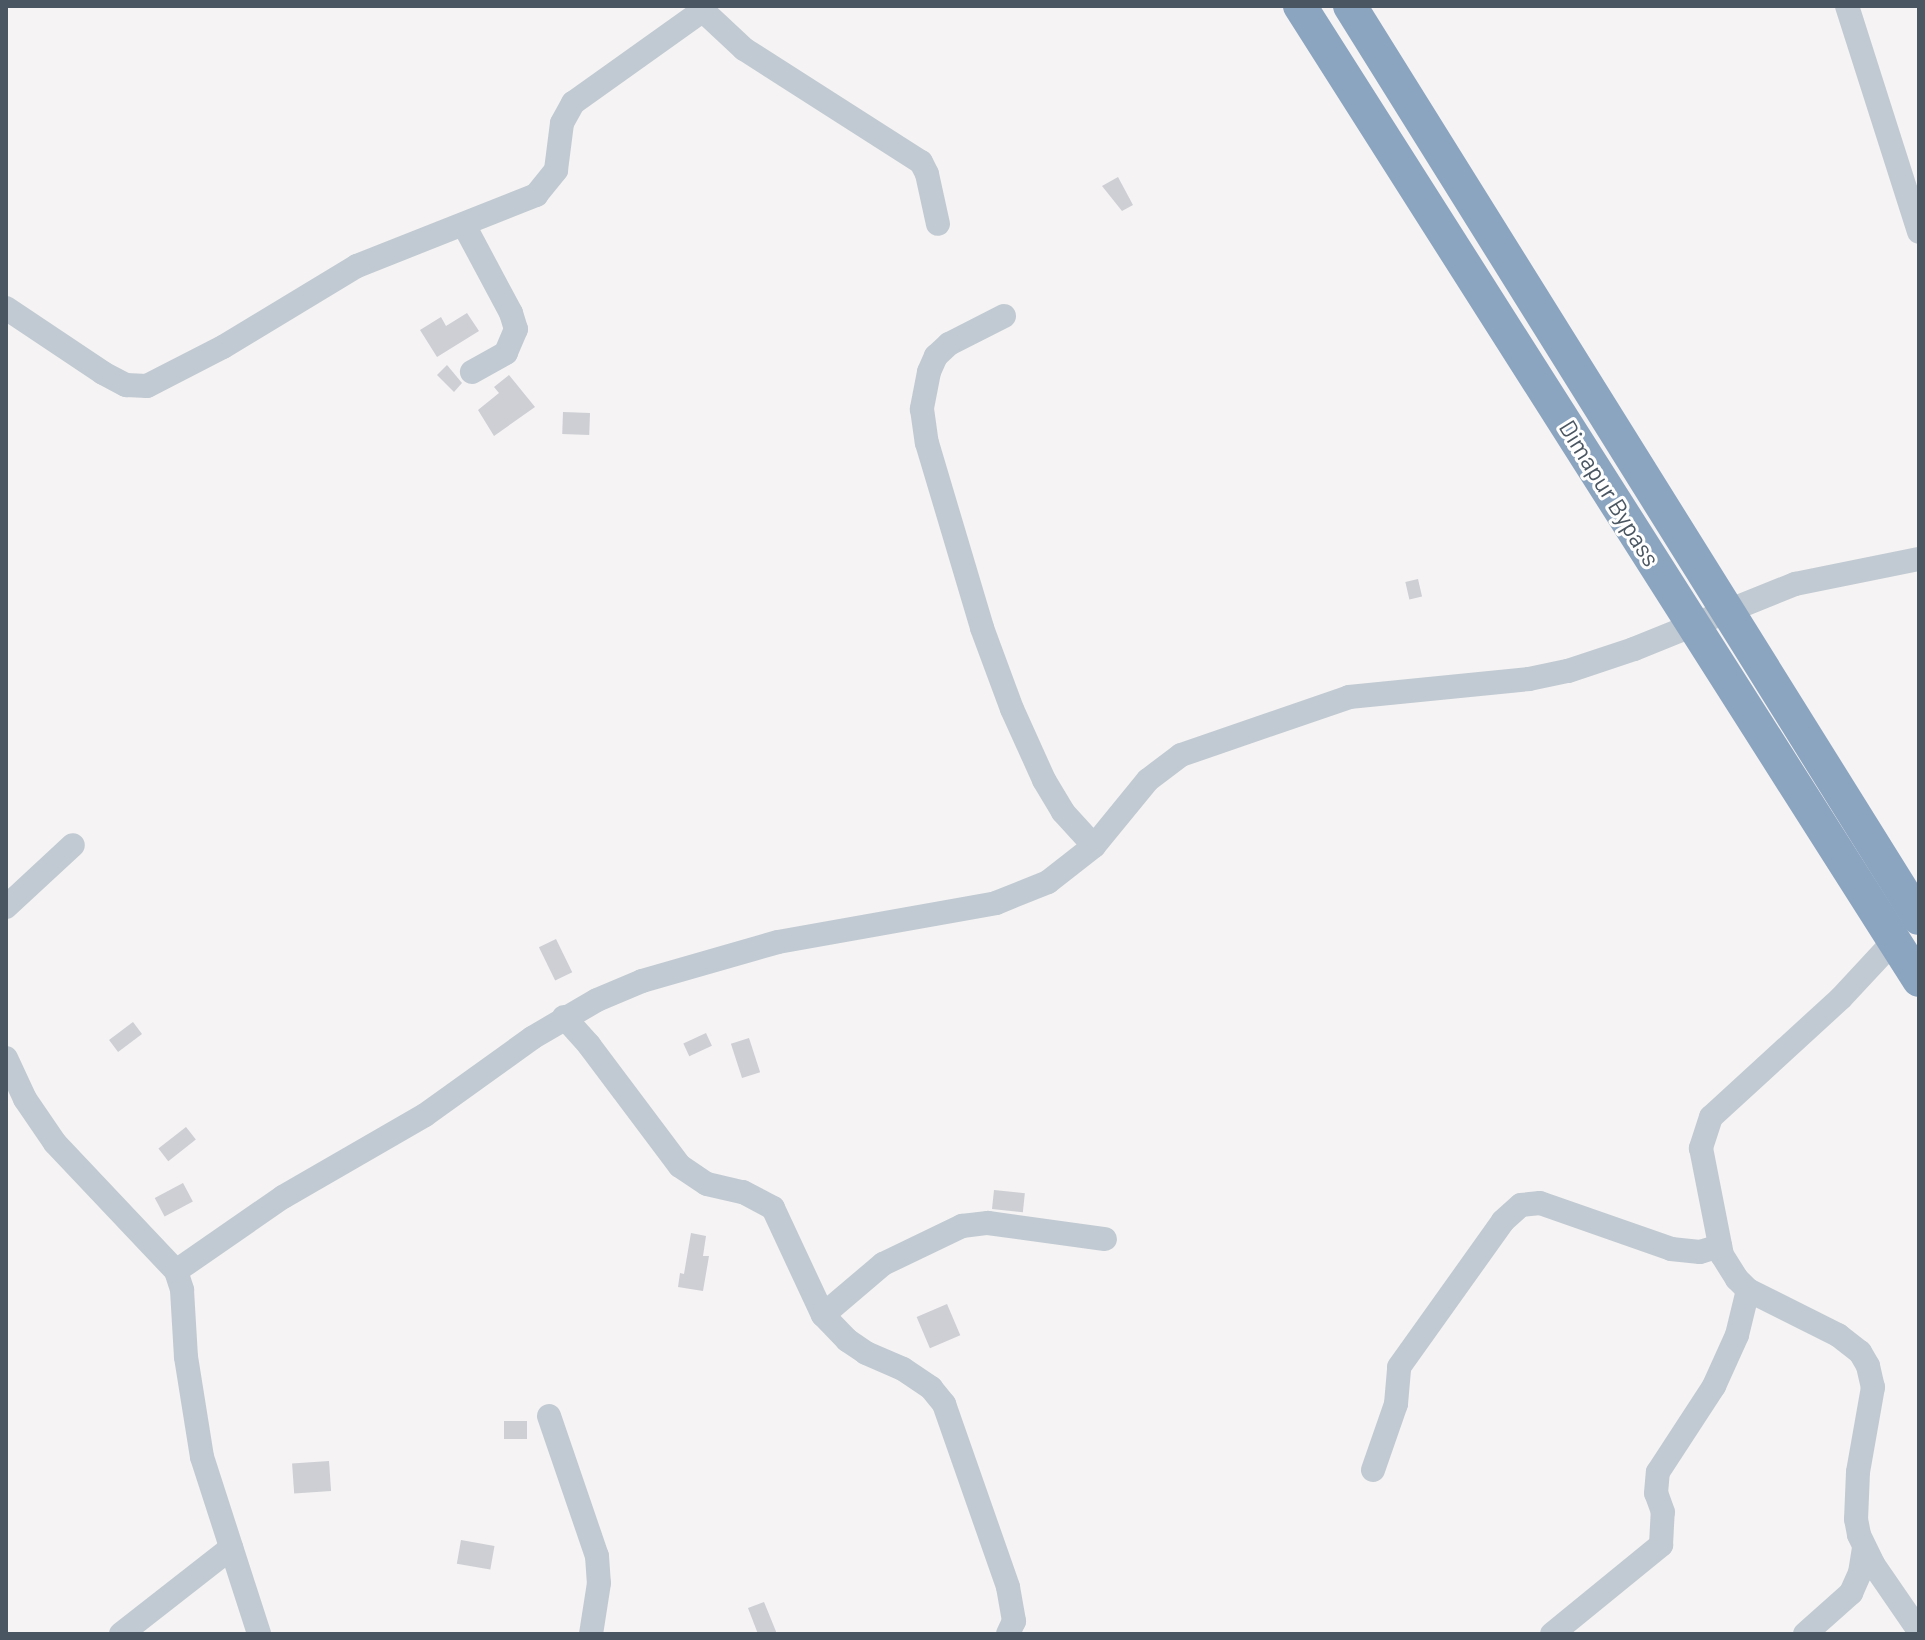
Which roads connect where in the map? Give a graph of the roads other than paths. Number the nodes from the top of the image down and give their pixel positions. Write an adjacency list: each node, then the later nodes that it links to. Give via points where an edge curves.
1 (1300, 6): 13 (highway, Dimapur Bypass)
2 (1350, 6): 12 (highway, Dimapur Bypass)
3 (1847, 6): 7 (street)
4 (700, 9): 5 (street, via 744,49 921,162); 6 (street, via 573,103 562,123 556,170 536,195)
5 (938, 224)
6 (464, 225): 8 (street, via 346,272 147,386 126,385 103,373); 10 (street, via 516,329 506,353)
7 (1919, 232)
8 (6, 308)
9 (1004, 316): 15 (street, via 936,356 922,409 927,443 1012,709 1063,812)
10 (472, 372)
11 (1919, 559): 12 (street, via 1795,584)
12 (1725, 610): 13 (street); 17 (highway, Dimapur Bypass)
13 (1693, 623): 15 (street, via 1568,671 1349,697 1181,755 1148,780); 18 (highway, Dimapur Bypass)
14 (73, 845): 16 (street)
15 (1094, 846): 20 (street, via 1057,876 1023,894 901,922 778,942 642,981)
16 (6, 907)
17 (1919, 918)
18 (1894, 941): 19 (highway, Dimapur Bypass); 24 (street, via 1705,1127 1701,1148)
19 (1919, 980)
20 (564, 1017): 25 (street, via 425,1115 283,1197); 27 (street, via 680,1166 707,1184 743,1192 773,1208)
21 (6, 1058): 22 (street)
22 (16, 1104): 25 (street)
23 (1105, 1239): 27 (street, via 988,1223 962,1226 883,1264)
24 (1720, 1246): 26 (street, via 1729,1269); 29 (street, via 1700,1252 1671,1249 1540,1203 1521,1205 1503,1221 1399,1367 1396,1404)
25 (176, 1271): 31 (street, via 200,1444)
26 (1748, 1290): 30 (street, via 1838,1335 1868,1366 1873,1387 1856,1503); 37 (street, via 1737,1335 1714,1386 1658,1472 1661,1545)
27 (823, 1315): 36 (street, via 847,1340 903,1369 944,1404 1008,1587 1014,1621)
28 (549, 1416): 35 (street, via 597,1556 599,1583)
29 (1373, 1470)
30 (1864, 1547): 32 (street); 38 (street, via 1851,1593)
31 (231, 1548): 33 (street); 34 (street)
32 (1919, 1631)
33 (121, 1634)
34 (259, 1634)
35 (591, 1634)
36 (1008, 1634)
37 (1552, 1634)
38 (1805, 1634)

